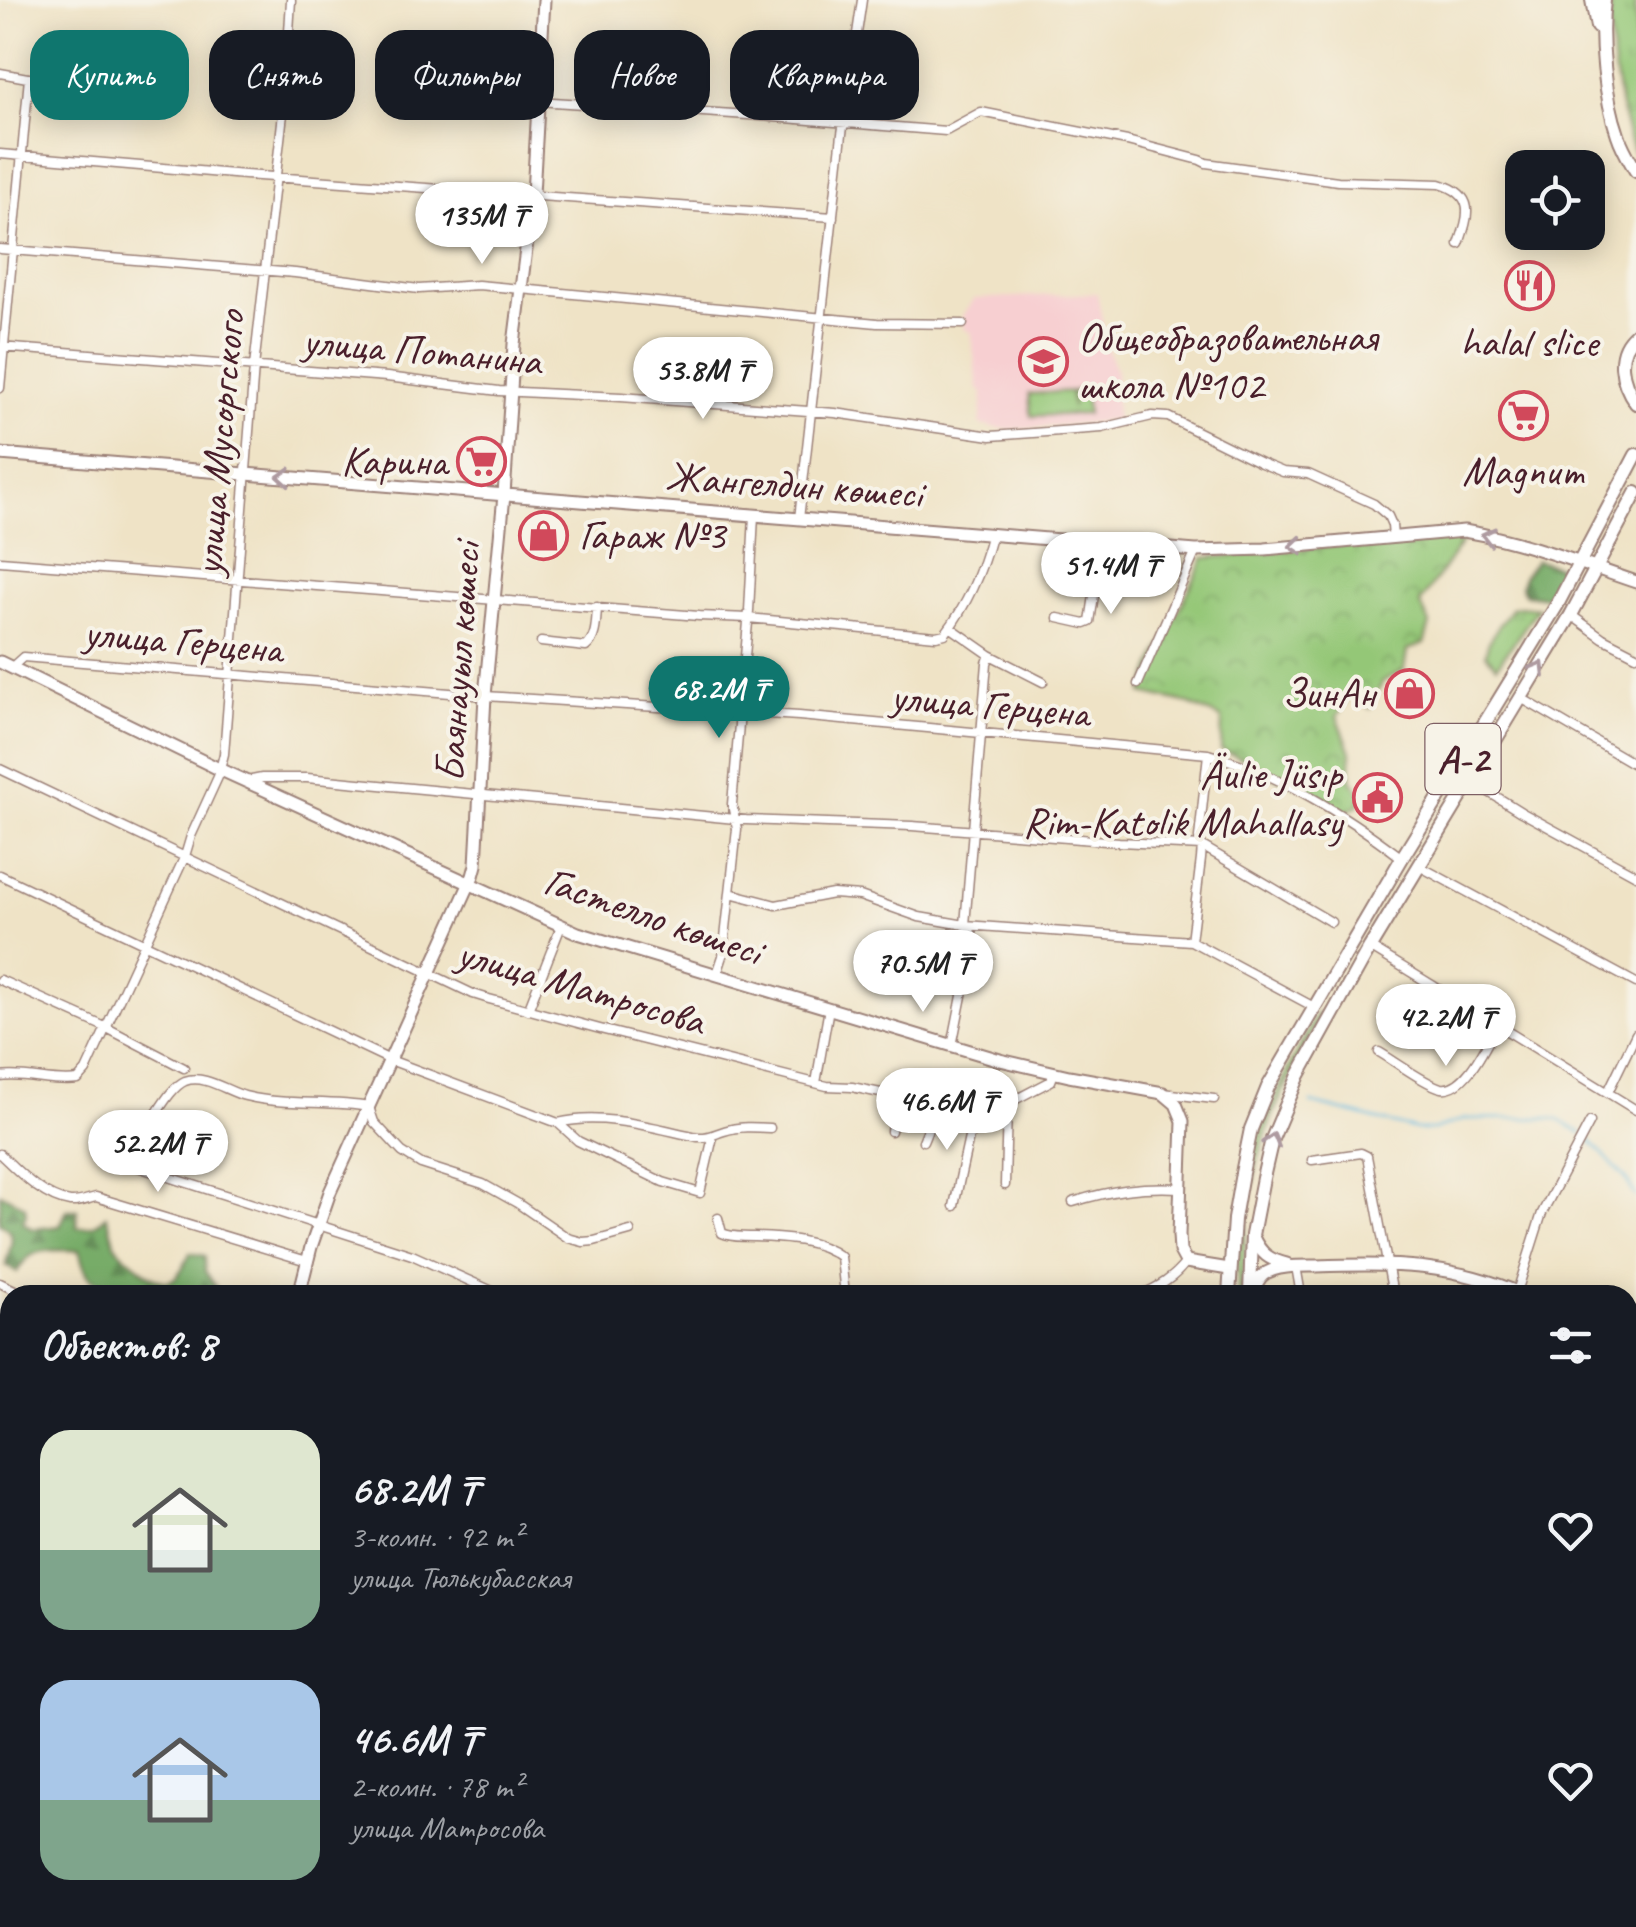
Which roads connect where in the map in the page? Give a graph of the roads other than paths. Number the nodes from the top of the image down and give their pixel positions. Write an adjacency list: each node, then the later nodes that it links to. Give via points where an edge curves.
1 (291, 0): 16 (street, улица Мусоргского)
2 (544, 0): 6 (main road, Баянауыл көшесі)
3 (862, 0): 12 (street)
4 (1592, 0): 7 (main road)
5 (1604, 0): 7 (main road)
6 (542, 30)
7 (1604, 58): 15 (main road, via 1611,112)
8 (0, 73): 9 (street)
9 (28, 78): 14 (street)
10 (554, 102): 12 (street)
11 (537, 120): 17 (main road, Баянауыл көшесі)
12 (844, 122): 18 (street); 19 (street, via 946,131 982,112 1128,140 1206,164 1338,181 1440,184 1462,196 1469,209)
13 (0, 154): 14 (street)
14 (23, 156): 16 (street); 21 (street)
15 (1636, 171)
16 (274, 176): 17 (street); 22 (street, улица Мусоргского)
17 (533, 194): 18 (street); 23 (main road, Баянауыл көшесі)
18 (833, 217): 24 (street)
19 (1459, 244)
20 (0, 249): 21 (street)
21 (12, 250): 22 (street); 27 (street)
22 (264, 271): 23 (street, via 419,289); 30 (street, улица Мусоргского)
23 (522, 290): 24 (street); 32 (main road, Баянауыл көшесі)
24 (821, 317): 25 (street); 34 (street)
25 (963, 324)
26 (1636, 334): 28 (main road)
27 (2, 347): 30 (street, улица Потанина); 31 (street)
28 (1625, 349): 29 (main road); 33 (main road, via 1623,375)
29 (1636, 364)
30 (254, 367): 32 (street, улица Потанина); 37 (street, улица Мусоргского)
31 (0, 388)
32 (511, 390): 34 (street, улица Потанина); 39 (main road, Баянауыл көшесі)
33 (1636, 403)
34 (811, 411): 41 (street); 43 (street, улица Потанина, via 991,436 1168,417 1261,464 1308,474 1374,504 1388,516)
35 (0, 454): 37 (main road, Жангелдин көшесі)
36 (1636, 455): 47 (main road)
37 (246, 474): 39 (main road, Жангелдин көшесі, one-way to 37); 49 (street, улица Мусоргского)
38 (1636, 493): 48 (main road, A-2)
39 (504, 495): 40 (main road, Жангелдин көшесі); 51 (main road, Баянауыл көшесі)
40 (754, 515): 41 (main road, Жангелдин көшесі); 54 (street)
41 (800, 519): 42 (main road, Жангелдин көшесі)
42 (992, 533): 44 (main road, Жангелдин көшесі); 56 (street)
43 (1393, 538): 45 (main road, Жангелдин көшесі, one-way to 45); 47 (main road, Жангелдин көшесі, one-way to 43, via 1464,531)
44 (1102, 542): 45 (main road, Жангелдин көшесі); 55 (street, via 1090,622)
45 (1196, 550): 63 (street)
46 (0, 561): 49 (street)
47 (1580, 563): 48 (main road, Жангелдин көшесі); 66 (main road, A-2)
48 (1597, 569): 50 (main road, Жангелдин көшесі); 53 (main road, A-2)
49 (237, 580): 51 (street); 61 (street, улица Мусоргского)
50 (1636, 582)
51 (493, 599): 52 (street); 64 (main road, Баянауыл көшесі)
52 (597, 606): 54 (street); 57 (street, via 586,647)
53 (1571, 615): 59 (street); 65 (main road, A-2, one-way to 53)
54 (748, 618): 56 (street, via 936,636); 67 (street)
55 (1058, 618)
56 (950, 627): 58 (street)
57 (542, 642)
58 (990, 656): 62 (street); 68 (street)
59 (1636, 656)
60 (6, 664): 61 (street, улица Герцена, via 23,658); 72 (main road, Гастелло көшесі)
61 (230, 675): 64 (street, улица Герцена); 72 (street, улица Мусоргского)
62 (1044, 682)
63 (1138, 684)
64 (485, 696): 67 (street, улица Герцена); 75 (main road, Баянауыл көшесі)
65 (1521, 698): 70 (street); 74 (main road, A-2)
66 (1495, 706): 74 (main road, via 1463,772); 76 (main road, A-2)
67 (740, 713): 68 (street, улица Герцена); 77 (street)
68 (981, 734): 69 (street, улица Герцена); 78 (street)
69 (1208, 754): 79 (street); 81 (street, улица Герцена, via 1297,790)
70 (1636, 765)
71 (0, 769): 80 (street, улица Матросова)
72 (221, 770): 73 (main road, Гастелло көшесі); 80 (street, улица Мусоргского)
73 (247, 781): 75 (street, via 307,778); 85 (main road, Гастелло көшесі)
74 (1471, 781): 82 (main road, A-2); 84 (street)
75 (480, 796): 77 (street); 85 (main road, Баянауыл көшесі)
76 (1428, 816): 81 (main road, A-2); 86 (main road, via 1432,824 1398,880)
77 (735, 819): 78 (street); 87 (street)
78 (974, 832): 79 (street); 90 (street)
79 (1202, 846): 89 (street); 92 (street)
80 (185, 856): 93 (street, улица Мусоргского); 95 (street, улица Матросова)
81 (1402, 858): 88 (main road, A-2)
82 (1419, 866): 86 (main road, A-2); 99 (street)
83 (0, 875): 93 (street)
84 (1636, 875)
85 (469, 885): 91 (main road, Гастелло көшесі); 95 (main road, Баянауыл көшесі)
86 (1404, 889): 94 (main road, A-2)
87 (730, 894): 90 (street, via 776,905 860,896); 96 (street)
88 (1370, 913): 97 (main road, via 1376,919 1348,967); 100 (main road, A-2)
89 (1331, 922)
90 (964, 925): 92 (street); 106 (street, via 972,934 971,950)
91 (561, 926): 96 (main road, Гастелло көшесі); 102 (street)
92 (1191, 941): 100 (street)
93 (144, 943): 104 (street, улица Мусоргского); 108 (street)
94 (1370, 946): 97 (main road, A-2); 103 (street)
95 (429, 973): 102 (street, улица Матросова); 108 (main road, Баянауыл көшесі)
96 (717, 974): 101 (main road, Гастелло көшесі)
97 (1355, 974): 139 (main road, A-2, one-way to 97, via 1282,1108)
98 (0, 980): 104 (street)
99 (1636, 984)
100 (1314, 1007): 144 (main road, A-2, via 1252,1129)
101 (829, 1008): 106 (main road, Гастелло көшесі); 112 (street)
102 (528, 1010): 112 (street, улица Матросова)
103 (1498, 1024): 107 (street, via 1454,1088 1439,1088); 113 (street)
104 (105, 1027): 109 (street); 111 (street, улица Мусоргского, via 78,1080)
105 (1636, 1034): 113 (street)
106 (952, 1047): 110 (main road, Гастелло көшесі)
107 (1379, 1052)
108 (390, 1060): 120 (main road, Баянауыл көшесі); 123 (street)
109 (184, 1068)
110 (1054, 1073): 114 (main road, Гастелло көшесі); 118 (street, улица Матросова, via 1051,1081)
111 (0, 1077)
112 (816, 1083): 115 (street, улица Матросова)
113 (1608, 1092): 121 (street)
114 (1163, 1093): 116 (street); 133 (main road, via 1183,1121)
115 (896, 1097): 117 (street, улица Матросова); 126 (street)
116 (1214, 1099)
117 (934, 1103): 119 (street, улица Матросова); 128 (street)
118 (1006, 1104): 119 (street, улица Матросова); 132 (street)
119 (976, 1105): 135 (street)
120 (369, 1107): 122 (street, via 244,1096 197,1079 178,1086); 137 (main road, Баянауыл көшесі); 138 (street, via 402,1152 483,1184 568,1238 582,1242)
121 (1636, 1110)
122 (150, 1122)
123 (558, 1123): 127 (street, via 618,1122); 127 (street, via 606,1155 700,1192)
124 (1588, 1126): 155 (street, via 1542,1213)
125 (770, 1128): 127 (street, via 745,1126)
126 (891, 1131)
127 (709, 1138)
128 (923, 1141)
129 (0, 1154): 140 (street, via 67,1202 96,1197)
130 (116, 1160): 137 (street)
131 (1312, 1160): 142 (street, via 1367,1156)
132 (1005, 1185)
133 (1181, 1188): 134 (street, via 1143,1186); 141 (main road, via 1178,1235)
134 (1073, 1202)
135 (954, 1206)
136 (718, 1218): 147 (street, via 730,1237 780,1238 832,1250 841,1258)
137 (318, 1225): 140 (main road, Баянауыл көшесі); 146 (street, via 412,1254)
138 (630, 1231)
139 (1252, 1235): 143 (main road, via 1265,1256); 150 (main road, A-2)
140 (307, 1261): 145 (main road, Баянауыл көшесі)
141 (1186, 1262): 144 (main road); 148 (street)
142 (1388, 1264): 143 (main road); 153 (street); 154 (main road, via 1431,1267)
143 (1296, 1266): 151 (main road, via 1266,1272); 152 (street)
144 (1230, 1269): 149 (main road)
145 (301, 1285)
146 (479, 1285)
147 (844, 1285)
148 (1162, 1285)
149 (1230, 1285)
150 (1251, 1285)
151 (1256, 1285)
152 (1299, 1285)
153 (1391, 1285)
154 (1499, 1285)
155 (1522, 1285)

